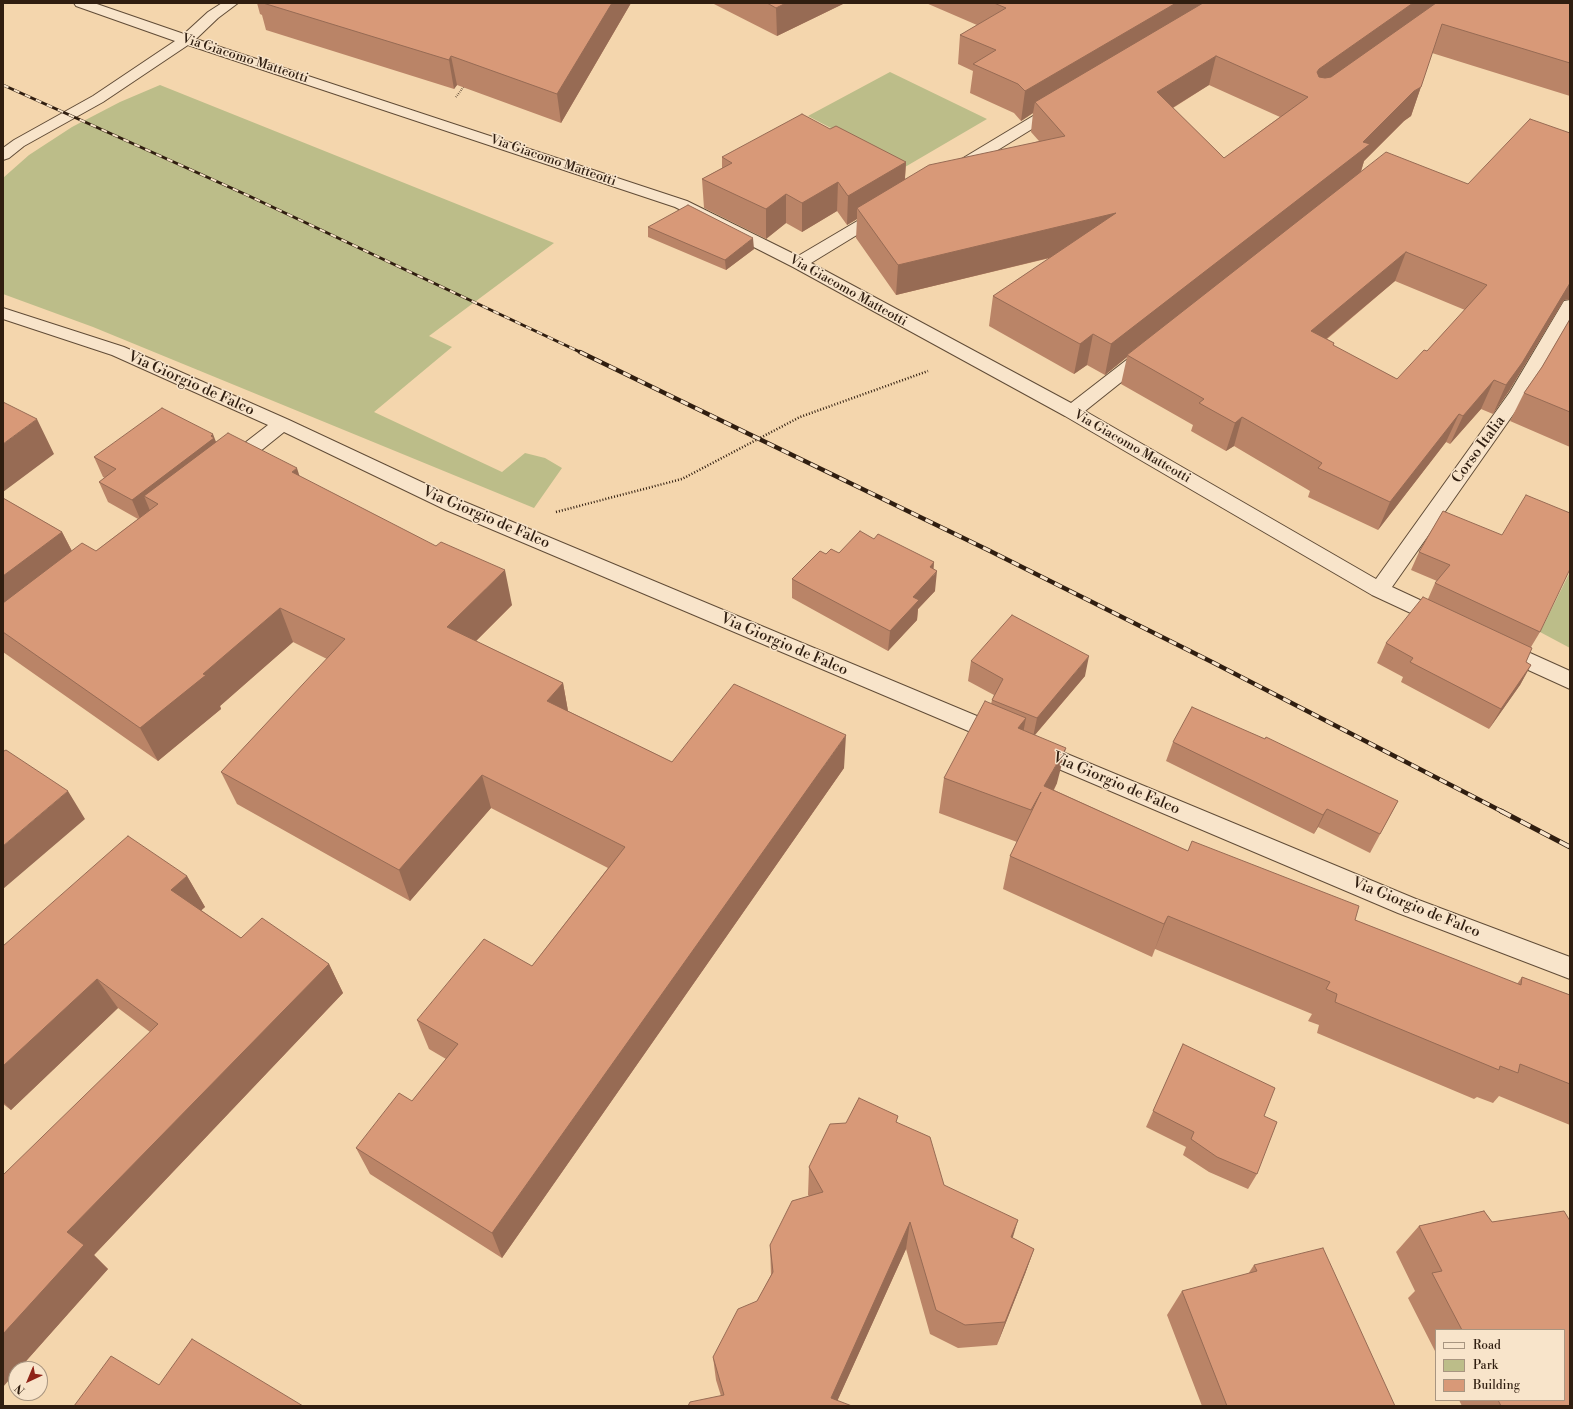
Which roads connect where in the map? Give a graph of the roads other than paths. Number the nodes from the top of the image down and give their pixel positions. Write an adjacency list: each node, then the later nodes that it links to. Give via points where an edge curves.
1 (81, 3): 3 (street, Via Giacomo Matteotti)
2 (231, 3): 3 (street, via 213,15)
3 (186, 40): 5 (street, via 98,100 19,142); 8 (street, Via Giacomo Matteotti, via 680,204)
4 (1069, 101): 6 (street)
5 (3, 155)
6 (941, 178)
7 (894, 206): 8 (street)
8 (799, 263): 12 (street, Via Giacomo Matteotti)
9 (1570, 305): 15 (street, Corso Italia, via 1518,395)
10 (3, 313): 13 (street, Via Giorgio de Falco, via 118,351)
11 (1159, 343): 12 (street)
12 (1072, 412): 15 (street, Via Giacomo Matteotti)
13 (282, 424): 14 (street); 19 (street, Via Giorgio de Falco, via 453,505 1407,906)
14 (214, 477)
15 (1379, 590): 16 (street, Via Giacomo Matteotti)
16 (1457, 627)
17 (1485, 641): 18 (street)
18 (1570, 681)
19 (1570, 968)

